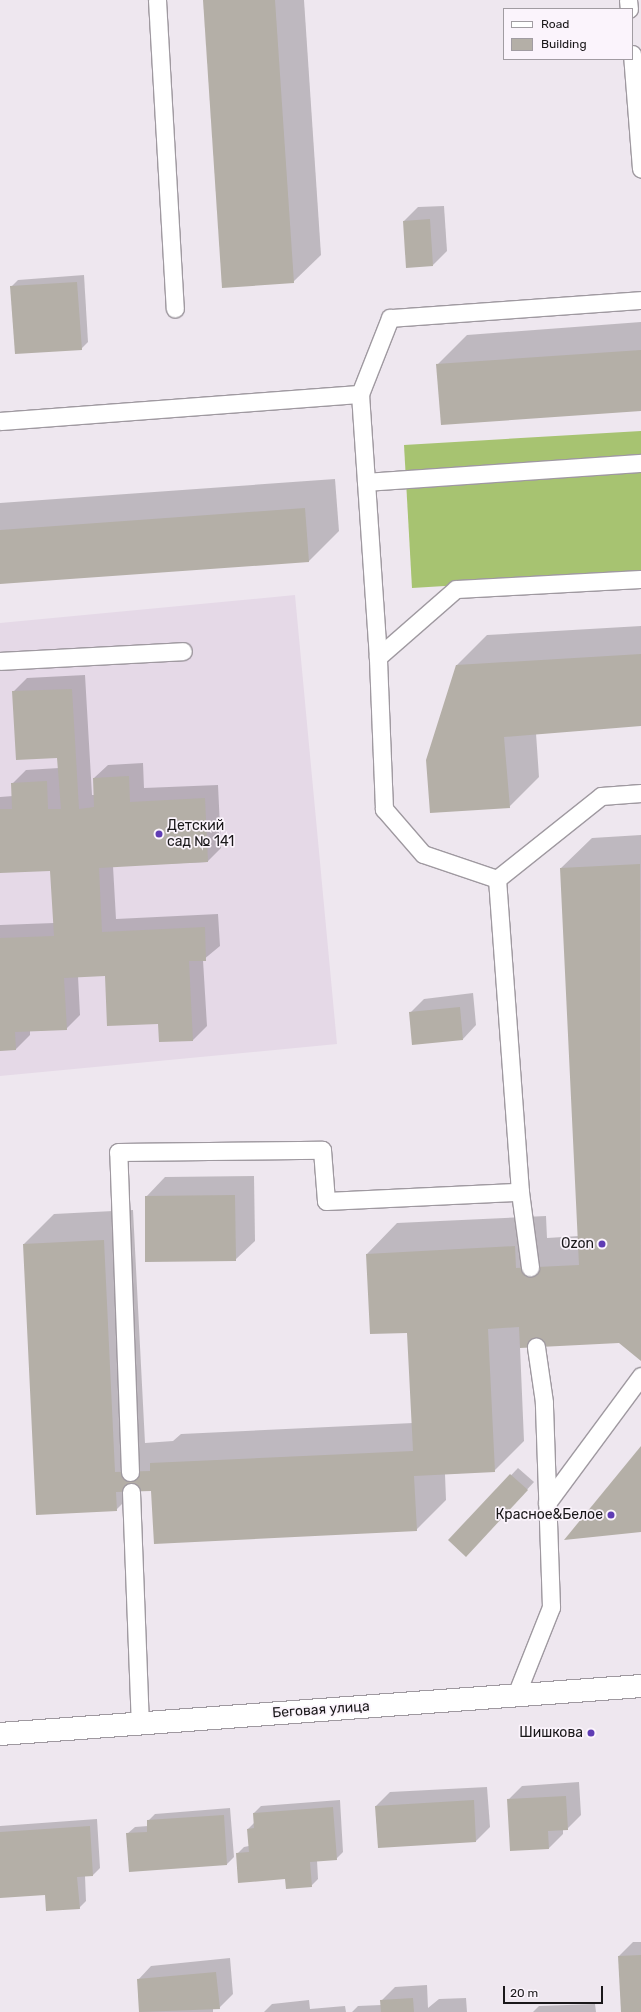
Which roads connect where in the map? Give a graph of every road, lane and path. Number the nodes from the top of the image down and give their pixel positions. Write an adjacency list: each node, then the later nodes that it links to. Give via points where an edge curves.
1 (157, 0): 5 (lane)
2 (632, 60): 3 (lane)
3 (641, 169)
4 (641, 300): 6 (lane, via 390,318)
5 (175, 308)
6 (360, 394): 7 (lane); 9 (lane)
7 (0, 422)
8 (641, 463): 9 (lane)
9 (366, 482): 12 (lane)
10 (641, 579): 12 (lane, via 456,589)
11 (183, 651): 13 (lane)
12 (378, 657): 15 (lane, via 384,809 423,854)
13 (0, 661)
14 (641, 792): 15 (lane, via 601,796)
15 (497, 879): 16 (lane)
16 (520, 1192): 17 (lane); 20 (lane, via 326,1201 322,1150 118,1152)
17 (530, 1267)
18 (536, 1347): 22 (lane, via 544,1402)
19 (641, 1376): 22 (lane)
20 (130, 1472)
21 (131, 1492): 25 (lane)
22 (547, 1503): 24 (lane, via 551,1607)
23 (641, 1686): 24 (street, Беговая улица)
24 (516, 1695): 25 (street, Беговая улица)
25 (140, 1723): 26 (street, Беговая улица)
26 (0, 1734)

